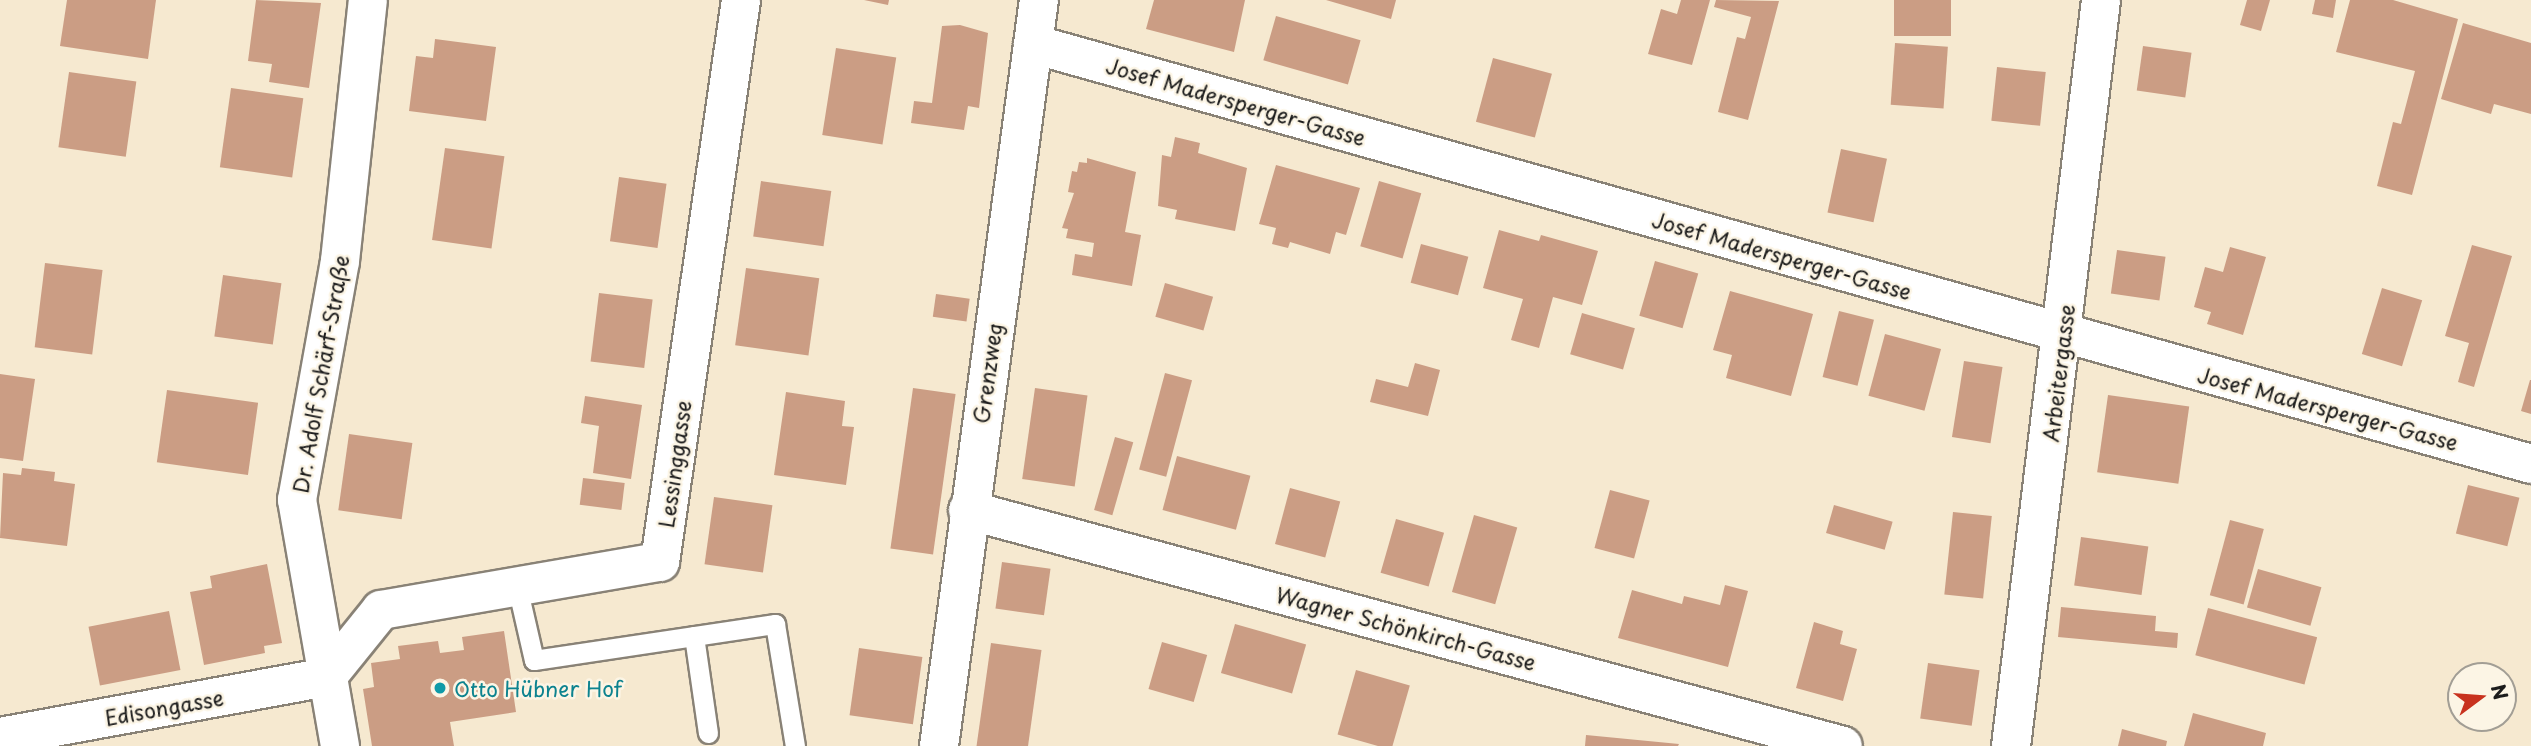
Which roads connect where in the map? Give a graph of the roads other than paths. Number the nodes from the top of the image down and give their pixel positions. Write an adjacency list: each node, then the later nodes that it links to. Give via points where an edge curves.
1 (368, 0): 11 (street, Dr. Adolf Schärf-Straße, via 340,261 297,500)
2 (741, 0): 9 (street, Lessinggasse, via 660,562)
3 (1039, 0): 5 (street, Grenzweg)
4 (2101, 0): 6 (street, Arbeitergasse)
5 (1033, 44): 6 (street, Josef Madersperger-Gasse); 8 (street, Grenzweg)
6 (2063, 335): 7 (street, Josef Madersperger-Gasse); 18 (street, Arbeitergasse)
7 (2531, 464)
8 (968, 510): 16 (street, Grenzweg); 17 (street, Wagner Schönkirch-Gasse)
9 (517, 586): 10 (lane, via 534,660); 11 (street, Lessinggasse, via 380,610)
10 (694, 636): 12 (lane); 15 (lane, via 775,624)
11 (327, 677): 13 (street, Edisongasse); 14 (street, Dr. Adolf Schärf-Straße)
12 (708, 733)
13 (0, 737)
14 (340, 746)
15 (795, 746)
16 (939, 746)
17 (1843, 746)
18 (2011, 746)

